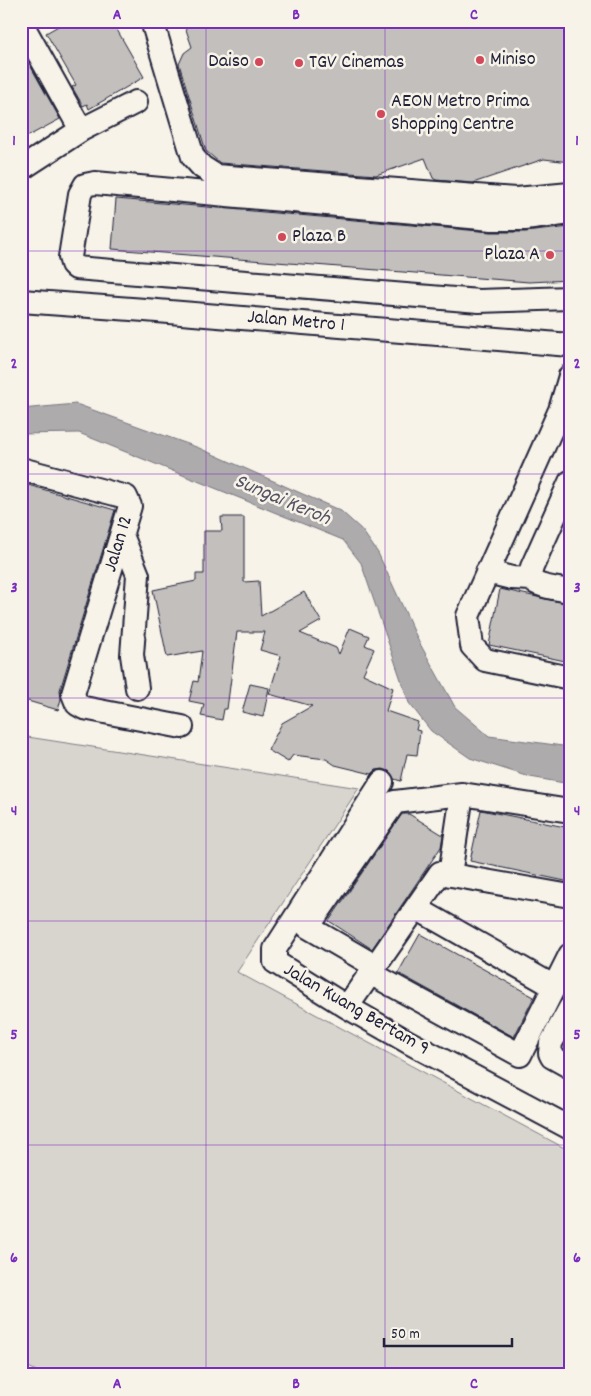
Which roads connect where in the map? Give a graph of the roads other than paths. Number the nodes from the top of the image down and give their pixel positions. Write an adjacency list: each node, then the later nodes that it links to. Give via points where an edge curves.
1 (152, 21): 6 (street, via 193,157 216,176 516,198)
2 (21, 22): 4 (street)
3 (136, 102): 4 (street)
4 (81, 130): 5 (street)
5 (21, 169)
6 (570, 194)
7 (570, 213): 8 (street, via 525,219 492,219 105,183 85,185 80,194 70,257 72,264 76,268)
8 (149, 274): 11 (street); 12 (street)
9 (570, 298): 11 (street)
10 (21, 301): 12 (street, Jalan Metro 1)
11 (479, 301): 13 (street)
12 (146, 310): 13 (street, Jalan Metro 1)
13 (478, 337): 14 (street, Jalan Metro 1)
14 (570, 345)
15 (570, 376): 16 (street)
16 (565, 412): 20 (street)
17 (21, 469): 19 (street, Jalan 12, via 126,497 130,506)
18 (570, 482): 21 (street, via 532,567)
19 (122, 535): 24 (street, via 138,574 132,654); 25 (street, Jalan 12, via 73,694 77,704 84,708)
20 (488, 572): 21 (street); 23 (street, via 468,616 472,646 485,660)
21 (531, 579): 22 (street)
22 (570, 591)
23 (570, 678)
24 (136, 688)
25 (182, 726)
26 (382, 782): 35 (street, Jalan Kuang Bertam 9, via 275,949 275,962)
27 (462, 794): 28 (street); 29 (street); 33 (street, via 394,802 308,927)
28 (570, 811)
29 (450, 875): 30 (street); 31 (street, via 440,873)
30 (570, 896)
31 (416, 908): 33 (street); 34 (street)
32 (570, 955): 34 (street)
33 (373, 970): 34 (street, via 520,1055); 35 (street)
34 (553, 986)
35 (347, 1007): 38 (street, Jalan Kuang Bertam 9)
36 (570, 1008): 37 (street, via 550,1049 552,1058)
37 (570, 1067)
38 (570, 1128)

